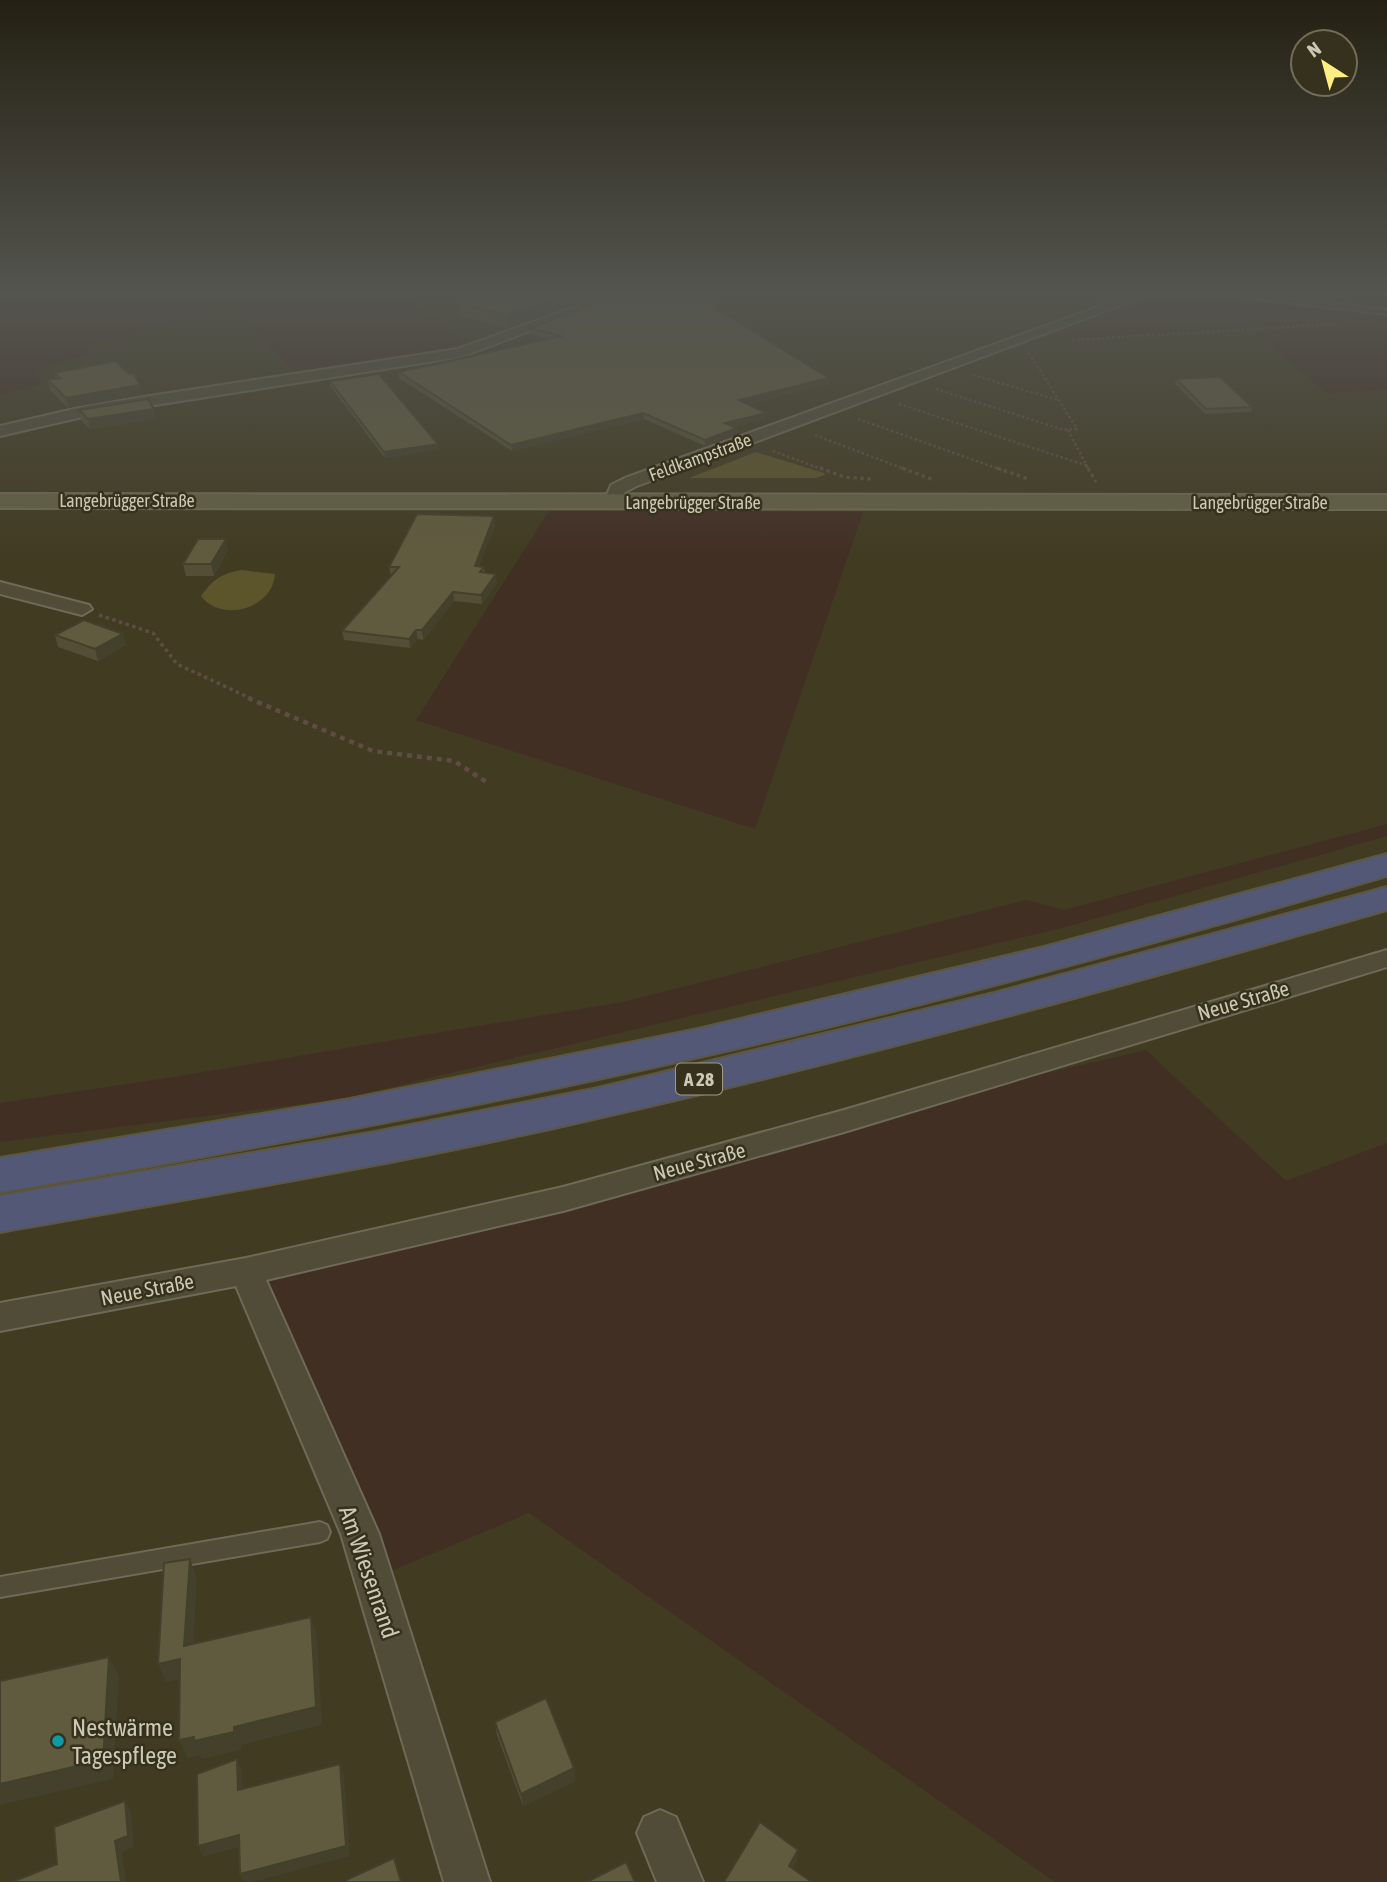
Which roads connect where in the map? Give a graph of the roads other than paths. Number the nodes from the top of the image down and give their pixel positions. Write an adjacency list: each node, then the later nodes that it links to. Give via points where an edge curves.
1 (287, 380): 3 (street, via 91,410)
2 (909, 380): 5 (street, Feldkampstraße, via 632,482 617,489)
3 (0, 431)
4 (0, 500): 5 (street, Langebrügger Straße)
5 (612, 502): 6 (street, Langebrügger Straße)
6 (1387, 502)
7 (0, 588): 8 (street)
8 (82, 609)
9 (1387, 865): 12 (highway, A 28, via 969,979 661,1053 358,1113)
10 (1387, 898): 13 (highway, A 28, via 985,1010 594,1103 269,1168)
11 (1387, 958): 14 (street, Neue Straße, via 844,1121 576,1195)
12 (0, 1175)
13 (0, 1214)
14 (246, 1271): 15 (street, Neue Straße); 19 (street, Am Wiesenrand, via 360,1534)
15 (0, 1317)
16 (320, 1532): 17 (lane)
17 (0, 1587)
18 (660, 1833): 20 (street)
19 (467, 1882)
20 (680, 1882)

